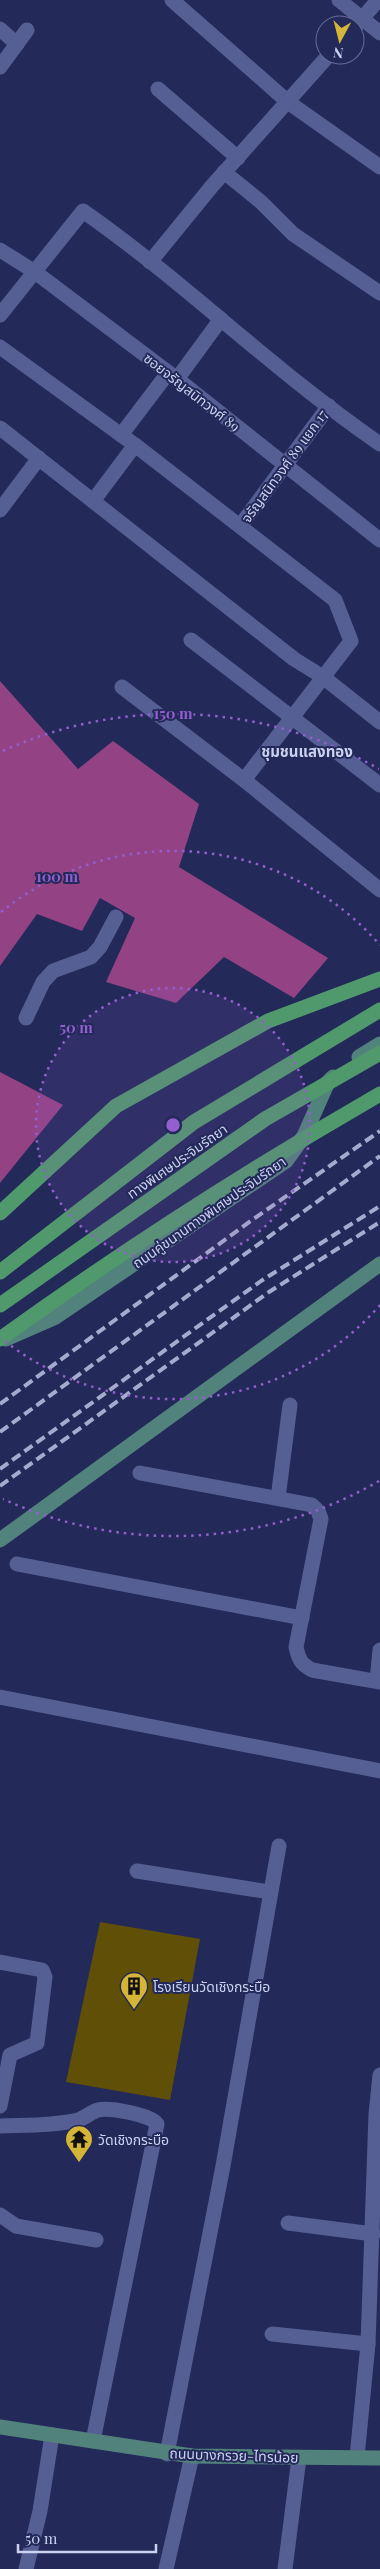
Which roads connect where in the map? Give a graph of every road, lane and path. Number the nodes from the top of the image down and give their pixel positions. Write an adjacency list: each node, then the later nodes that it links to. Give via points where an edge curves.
1 (172, 0): 14 (street)
2 (339, 0): 4 (street)
3 (378, 0): 5 (street)
4 (352, 15)
5 (365, 16)
6 (365, 26): 9 (street)
7 (0, 29): 10 (street)
8 (27, 30): 10 (street)
9 (380, 33)
10 (17, 44): 12 (street)
11 (320, 65): 14 (street)
12 (0, 67)
13 (158, 89): 15 (street)
14 (288, 102): 15 (street); 16 (street)
15 (238, 158): 17 (street)
16 (380, 167)
17 (224, 172): 19 (street); 21 (street, via 293,234)
18 (0, 250): 20 (street, ซอยจรัญสนิทวงศ์ 89)
19 (150, 262): 20 (street, via 83,212); 23 (street)
20 (35, 272): 22 (street); 25 (street, ซอยจรัญสนิทวงศ์ 89)
21 (380, 293)
22 (0, 315)
23 (221, 319): 25 (street); 26 (street)
24 (0, 347): 28 (street)
25 (173, 376): 28 (street); 32 (street, ซอยจรัญสนิทวงศ์ 89)
26 (329, 406): 30 (street); 32 (street, จรัญสนิทวงศ์ 89 แยก 17)
27 (0, 428): 31 (street)
28 (121, 435): 29 (street)
29 (135, 444): 33 (street); 35 (street)
30 (380, 444)
31 (39, 458): 33 (street); 34 (street)
32 (286, 464): 35 (street, จรัญสนิทวงศ์ 89 แยก 17); 36 (street, ซอยจรัญสนิทวงศ์ 89)
33 (93, 501): 38 (street, via 294,659)
34 (0, 510)
35 (240, 526): 38 (street, via 335,600 351,641)
36 (380, 540)
37 (191, 640): 40 (street)
38 (323, 677): 40 (street); 41 (street)
39 (122, 687): 42 (street)
40 (293, 717): 42 (street); 43 (street)
41 (380, 722)
42 (244, 780): 44 (street)
43 (380, 785)
44 (380, 890)
45 (116, 918): 48 (street, via 91,957 53,971 43,982)
46 (380, 979): 52 (highway, via 268,1021 116,1106)
47 (380, 1010): 54 (highway, via 194,1122)
48 (26, 1018)
49 (380, 1044): 56 (main road, ถนนคู่ขนานทางพิเศษประจิมรัถยา, via 328,1082 304,1136 286,1161 54,1318)
50 (380, 1053): 55 (highway, ทางพิเศษประจิมรัถยา, via 265,1119)
51 (380, 1094): 56 (highway, via 284,1149 55,1299)
52 (0, 1213)
53 (380, 1264): 60 (main road)
54 (0, 1272)
55 (0, 1305)
56 (0, 1340)
57 (290, 1405): 59 (street)
58 (140, 1472): 59 (street)
59 (278, 1498): 62 (street, via 312,1505 321,1518)
60 (0, 1540)
61 (17, 1564): 62 (street)
62 (302, 1618): 64 (street, via 296,1647 303,1666)
63 (380, 1650): 64 (street)
64 (379, 1681)
65 (0, 1697): 66 (street)
66 (380, 1771)
67 (279, 1846): 69 (street)
68 (137, 1871): 69 (street)
69 (270, 1892): 85 (street, via 223,2166)
70 (0, 1962): 72 (street, via 42,1970 44,1977 37,2043 10,2055)
71 (380, 2076): 73 (street)
72 (0, 2106)
73 (378, 2114): 77 (street)
74 (0, 2126): 84 (street, via 79,2120 98,2110 147,2116 157,2124)
75 (0, 2215): 78 (street, via 16,2226)
76 (288, 2223): 77 (street)
77 (373, 2234): 79 (street)
78 (96, 2240)
79 (376, 2251): 81 (street)
80 (272, 2334): 81 (street)
81 (368, 2344): 87 (street)
82 (0, 2427): 83 (main road, ถนนบางกรวย-ไทรน้อย)
83 (52, 2435): 84 (main road, ถนนบางกรวย-ไทรน้อย); 90 (street, via 40,2511)
84 (93, 2441): 85 (main road, ถนนบางกรวย-ไทรน้อย)
85 (167, 2454): 86 (main road, ถนนบางกรวย-ไทรน้อย)
86 (192, 2456): 88 (main road, ถนนบางกรวย-ไทรน้อย); 91 (street)
87 (357, 2457): 88 (main road, ถนนบางกรวย-ไทรน้อย); 89 (main road, ถนนบางกรวย-ไทรน้อย)
88 (299, 2458): 92 (street)
89 (380, 2458)
90 (26, 2569)
91 (166, 2569)
92 (285, 2569)

